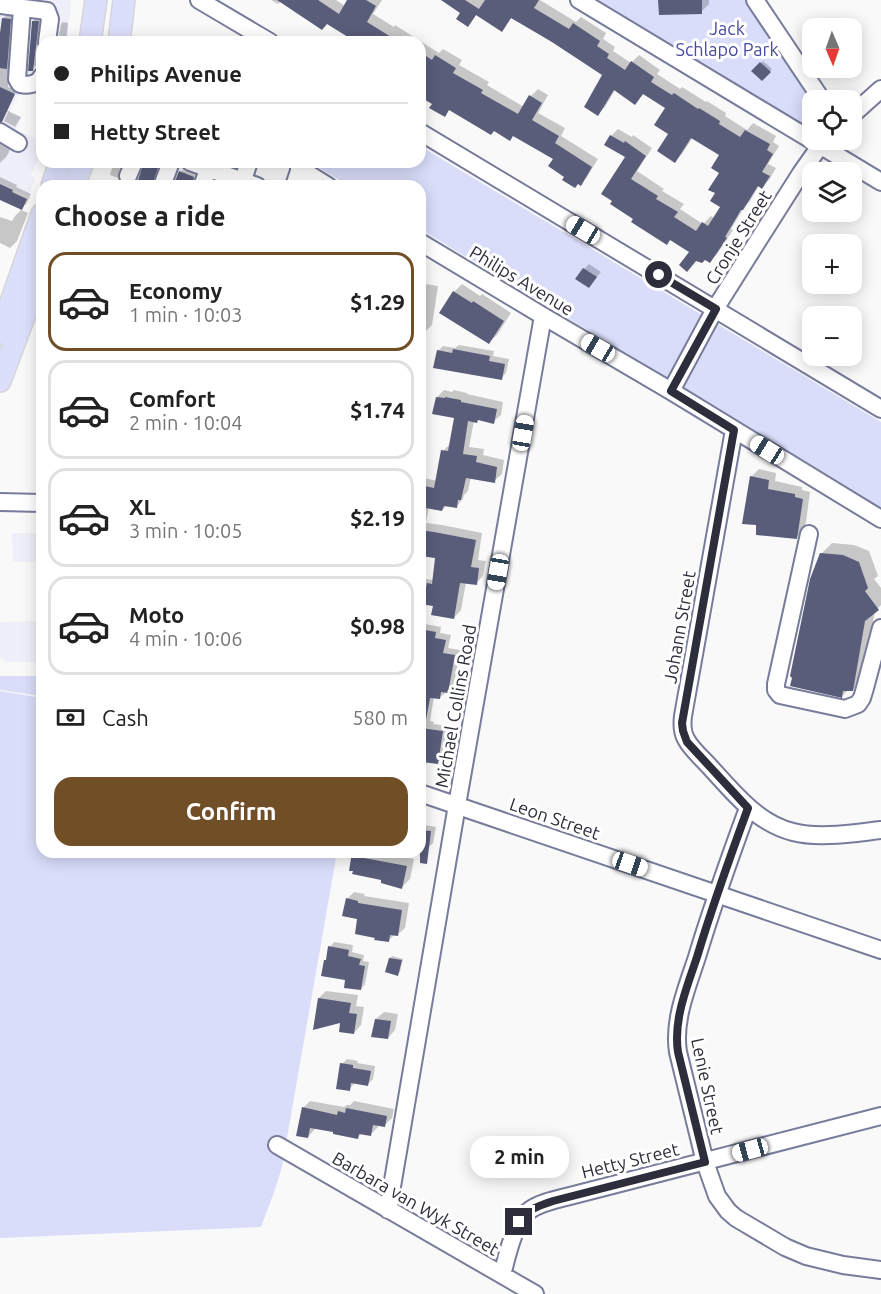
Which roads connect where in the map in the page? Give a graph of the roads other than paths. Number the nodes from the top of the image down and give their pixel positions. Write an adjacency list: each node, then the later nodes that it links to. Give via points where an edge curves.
1 (96, 0): 9 (main road)
2 (124, 0): 10 (main road)
3 (199, 0): 11 (street)
4 (579, 0): 16 (street)
5 (755, 0): 14 (street)
6 (0, 6): 7 (street)
7 (22, 8): 8 (street, via 47,11); 12 (street, via 17,79 20,84)
8 (48, 36)
9 (91, 36)
10 (120, 36)
11 (260, 36)
12 (36, 82)
13 (881, 89): 15 (street)
14 (815, 90)
15 (862, 106)
16 (802, 130)
17 (0, 132): 19 (street)
18 (426, 136): 30 (street)
19 (18, 143)
20 (819, 150): 30 (street, Cronje Street)
21 (834, 150): 26 (street)
22 (216, 168): 24 (street)
23 (304, 168): 25 (street)
24 (239, 180)
25 (320, 180)
26 (881, 182)
27 (36, 233): 32 (main road)
28 (426, 246): 31 (street, Philips Avenue)
29 (36, 278): 32 (main road)
30 (716, 309): 34 (street, Cronje Street); 35 (street)
31 (543, 316): 34 (street, Philips Avenue); 43 (street, Michael Collins Road)
32 (7, 323): 33 (main road)
33 (0, 381)
34 (671, 391): 36 (street, Philips Avenue)
35 (881, 409)
36 (734, 430): 39 (street, Philips Avenue); 44 (street, Johann Street, via 682,723 687,742)
37 (0, 502): 38 (street)
38 (36, 503)
39 (881, 519)
40 (809, 534): 41 (street, via 776,684 780,696 837,708 858,704)
41 (881, 628)
42 (426, 795): 43 (street, Leon Street)
43 (457, 805): 46 (street, Leon Street); 51 (street, Michael Collins Road)
44 (748, 808): 45 (street, Johann Street, via 794,832 825,835); 46 (street, Lenie Street)
45 (881, 831)
46 (717, 893): 47 (street, Leon Street); 50 (street, Lenie Street, via 677,1034)
47 (881, 950)
48 (881, 1116): 50 (street, Hetty Street)
49 (277, 1145): 51 (street, Barbara van Wyk Street)
50 (705, 1162): 52 (street, Lenie Street, via 717,1196 736,1218 806,1256); 53 (street, Hetty Street, via 532,1209 519,1222)
51 (388, 1210): 53 (street, Barbara van Wyk Street)
52 (881, 1270)
53 (502, 1275): 54 (street, Barbara van Wyk Street)
54 (535, 1294)

